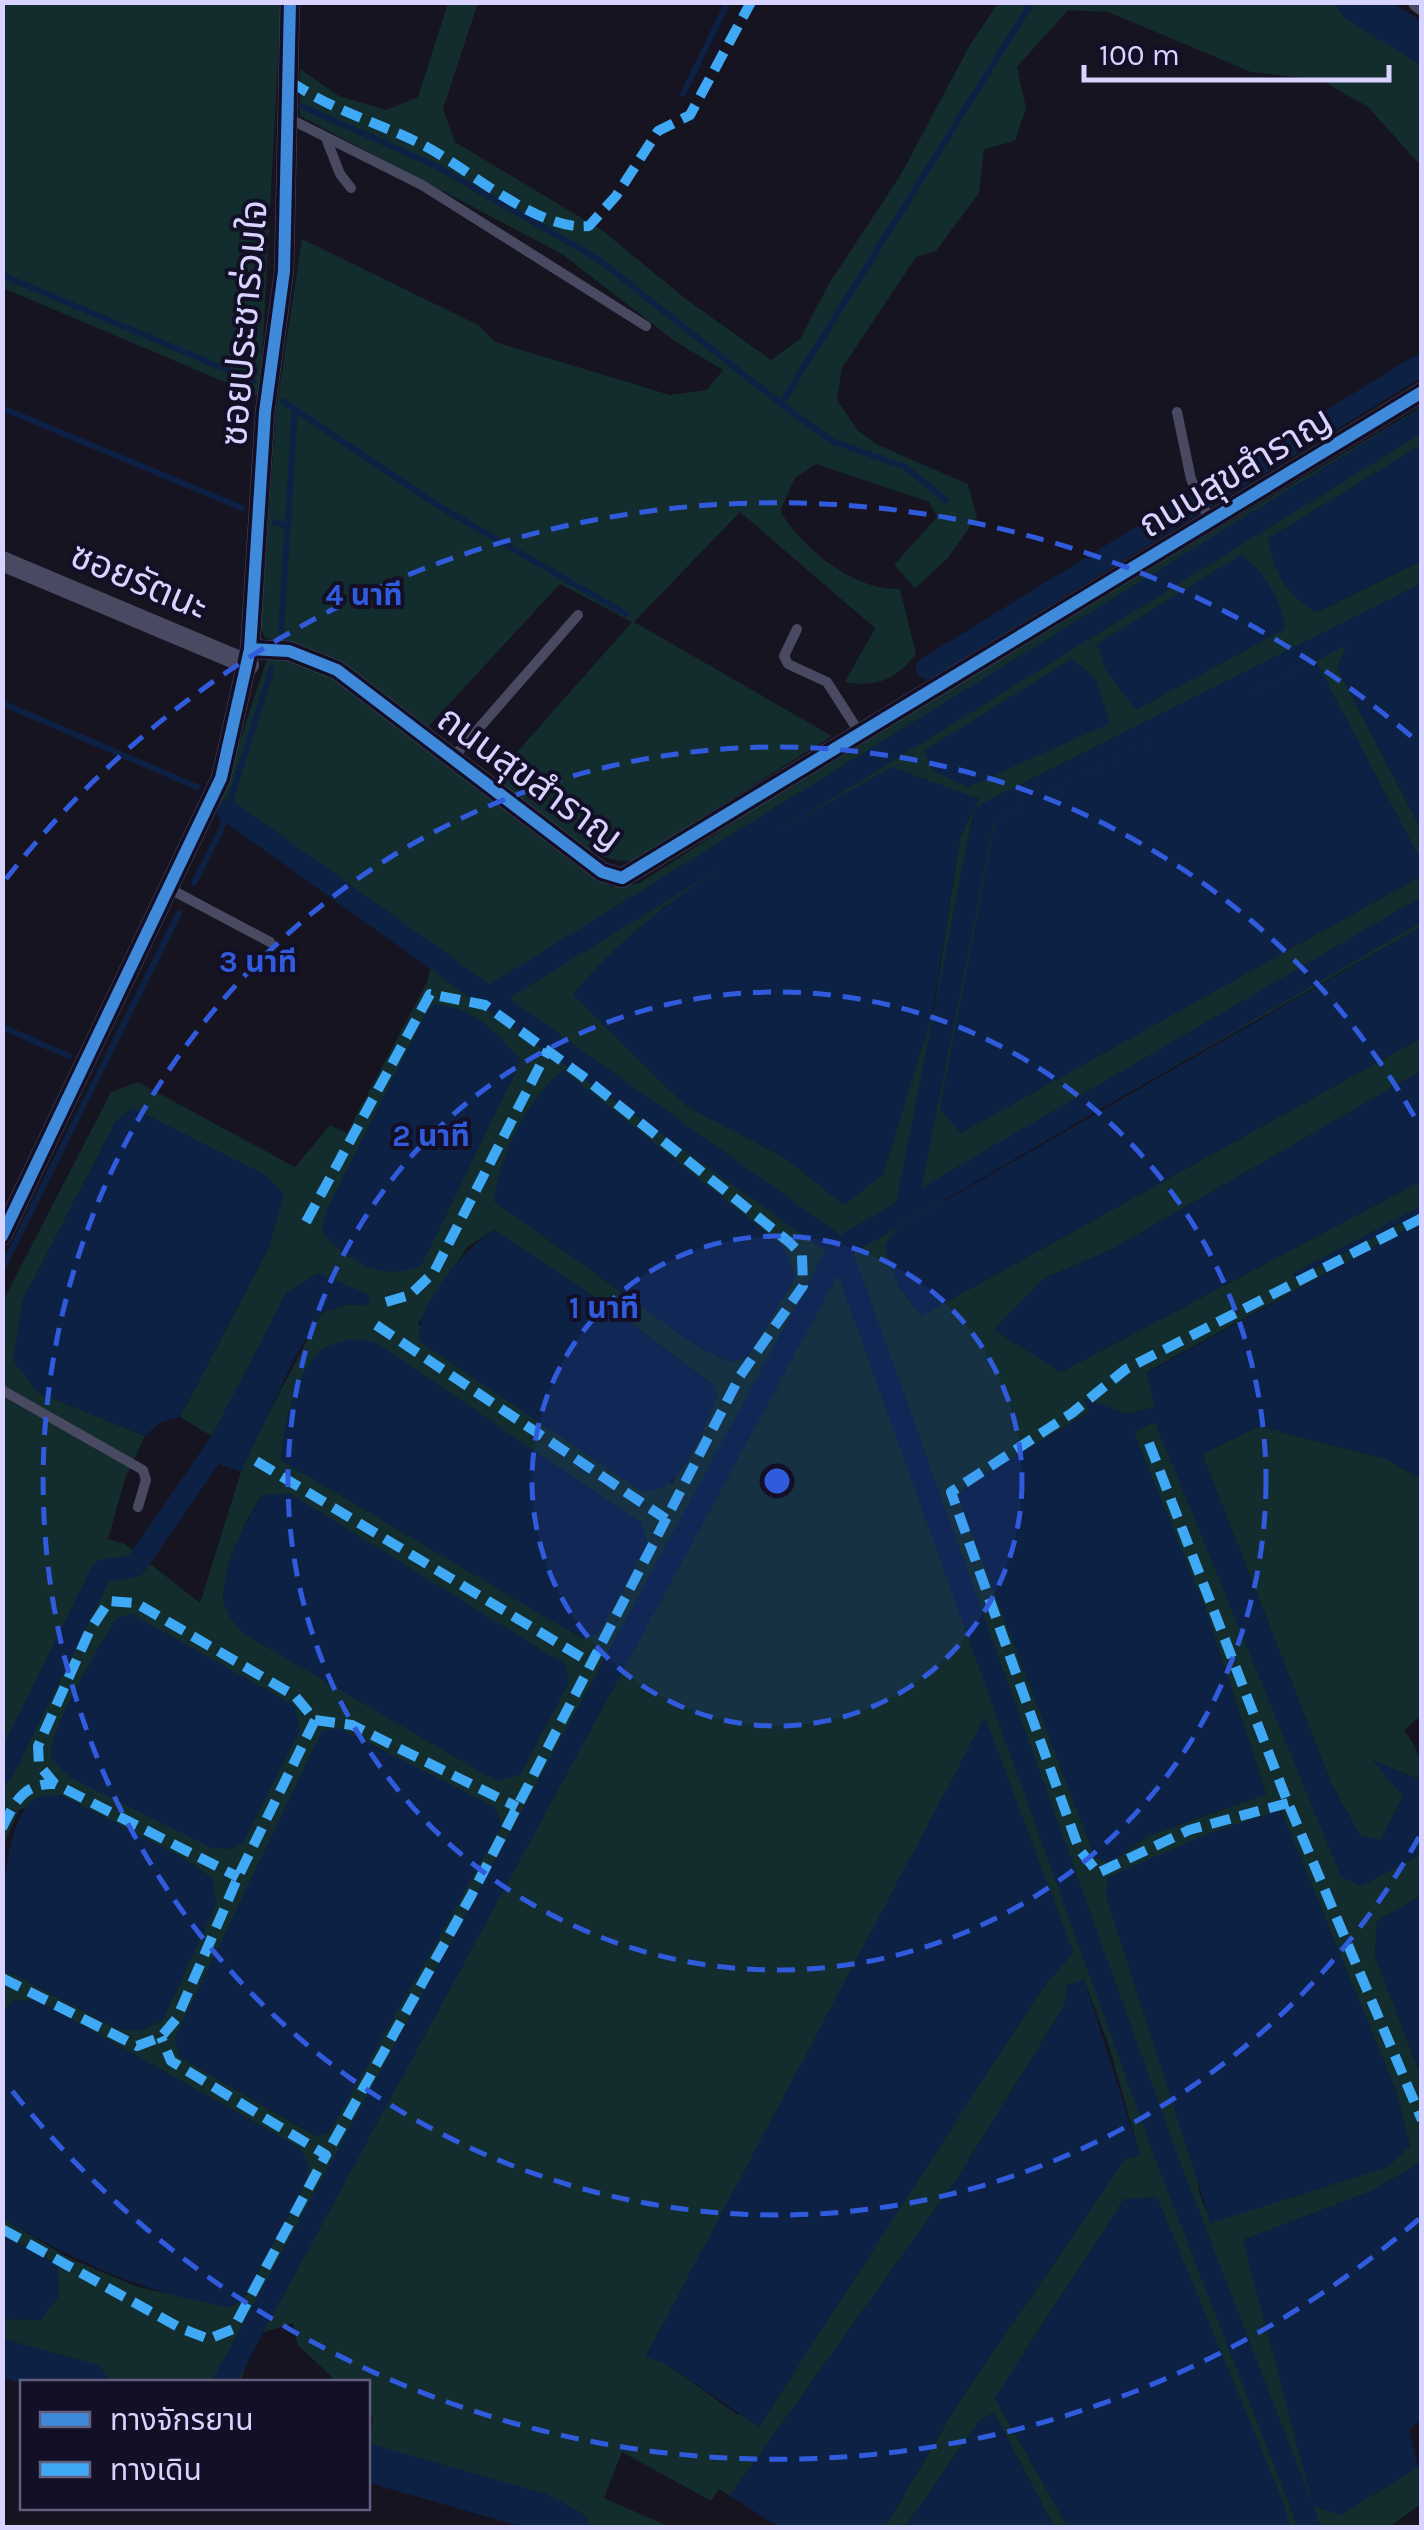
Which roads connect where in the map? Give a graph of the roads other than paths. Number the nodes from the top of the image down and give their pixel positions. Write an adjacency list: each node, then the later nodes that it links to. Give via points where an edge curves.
1 (290, 2): 2 (street, ซอยประชาร่วมใจ)
2 (290, 119): 3 (lane); 12 (street, ซอยประชาร่วมใจ, via 284,271 265,412)
3 (326, 137): 4 (lane); 5 (lane, via 422,185)
4 (351, 188)
5 (646, 326)
6 (1422, 392): 8 (street, ถนนสุขสำราญ)
7 (1177, 412): 8 (lane, via 1191,479)
8 (1211, 523): 13 (street, ถนนสุขสำราญ)
9 (2, 561): 12 (street, ซอยรัตนะ)
10 (578, 615): 14 (lane)
11 (796, 630): 13 (lane, via 784,656 788,664 826,682)
12 (250, 657): 14 (street, ถนนสุขสำราญ, via 290,650 337,670); 15 (street, via 221,778)
13 (858, 732): 14 (street, ถนนสุขสำราญ, via 622,878 602,872)
14 (452, 760)
15 (170, 890): 16 (lane); 17 (street)
16 (270, 942)
17 (2, 1236)
18 (2, 1390): 19 (lane, via 143,1470)
19 (138, 1507)

